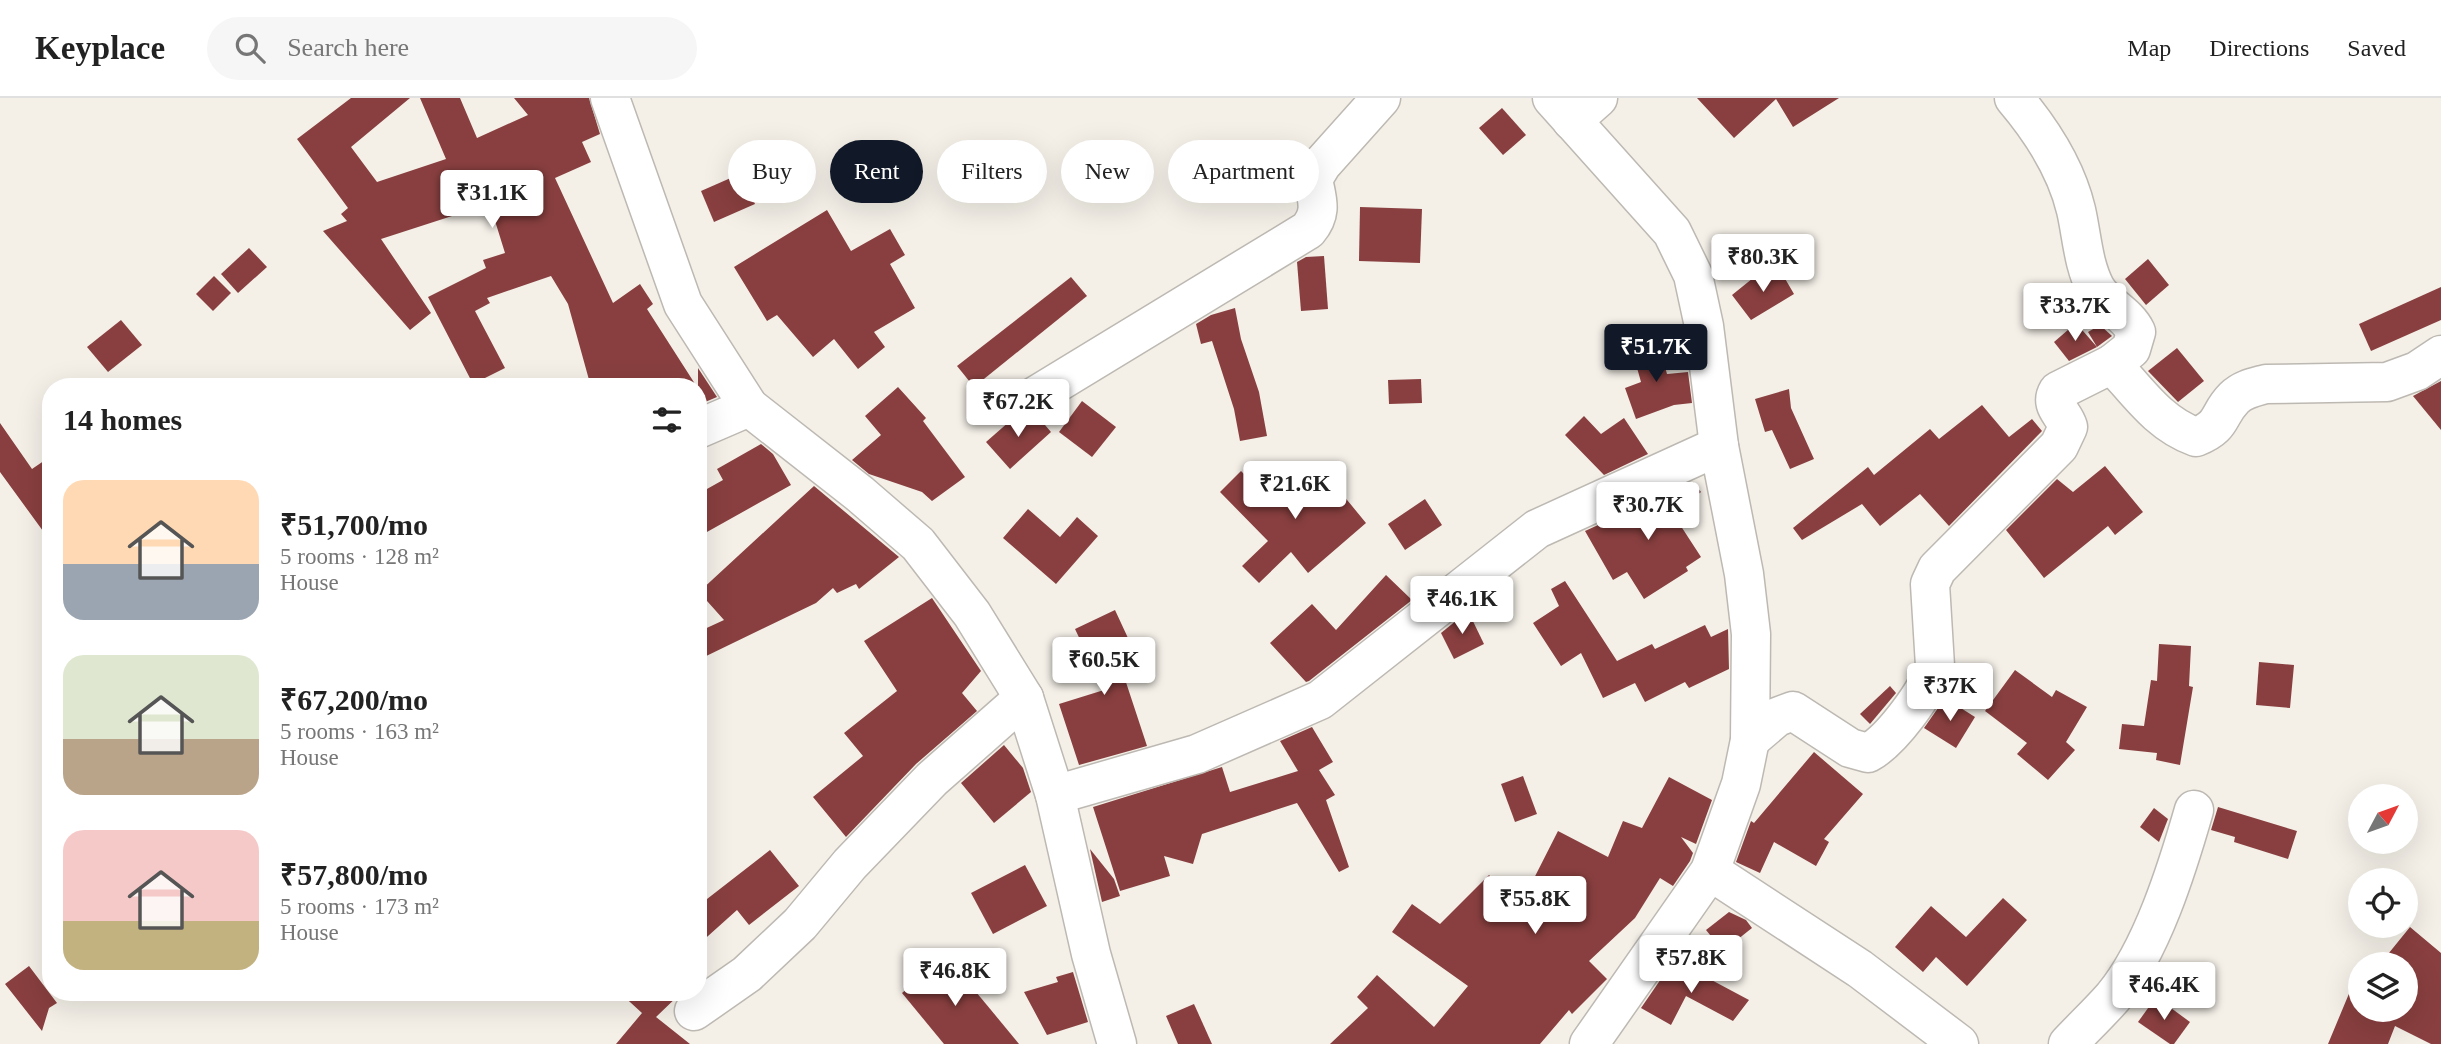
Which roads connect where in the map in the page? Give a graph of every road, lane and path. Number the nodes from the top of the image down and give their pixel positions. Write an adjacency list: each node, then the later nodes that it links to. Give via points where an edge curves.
1 (610, 98): 8 (street, via 682,304)
2 (1381, 98): 7 (street, via 1322,163 1314,179 1318,218 1308,230)
3 (2014, 98): 6 (street, via 2058,157 2097,291 2136,331 2131,349)
4 (1574, 106): 10 (street, via 1672,232 1693,275)
5 (2441, 355): 6 (street, via 2417,371 2387,382 2248,388 2234,398 2212,431 2196,437 2177,431 2155,412)
6 (2112, 364): 12 (street, via 2058,391 2055,406 2068,427 2059,446 1937,569 1930,584 1936,653 1932,679 1874,750 1861,753 1850,748 1793,711 1777,717)
7 (1032, 398)
8 (749, 407): 9 (street); 11 (street, via 918,544 972,614)
9 (707, 425)
10 (1719, 446): 12 (street, via 1750,622); 13 (street, via 1537,530 1320,700 1197,754)
11 (1024, 698): 13 (street); 16 (street, via 932,779 849,864 800,924 747,974)
12 (1751, 740): 15 (street, via 1741,784)
13 (1055, 795): 17 (street)
14 (2194, 810): 20 (street, via 2151,932 2115,995)
15 (1710, 871): 18 (street); 19 (street, via 1860,969)
16 (694, 1011)
17 (1114, 1043)
18 (1589, 1044)
19 (1959, 1044)
20 (2068, 1044)

